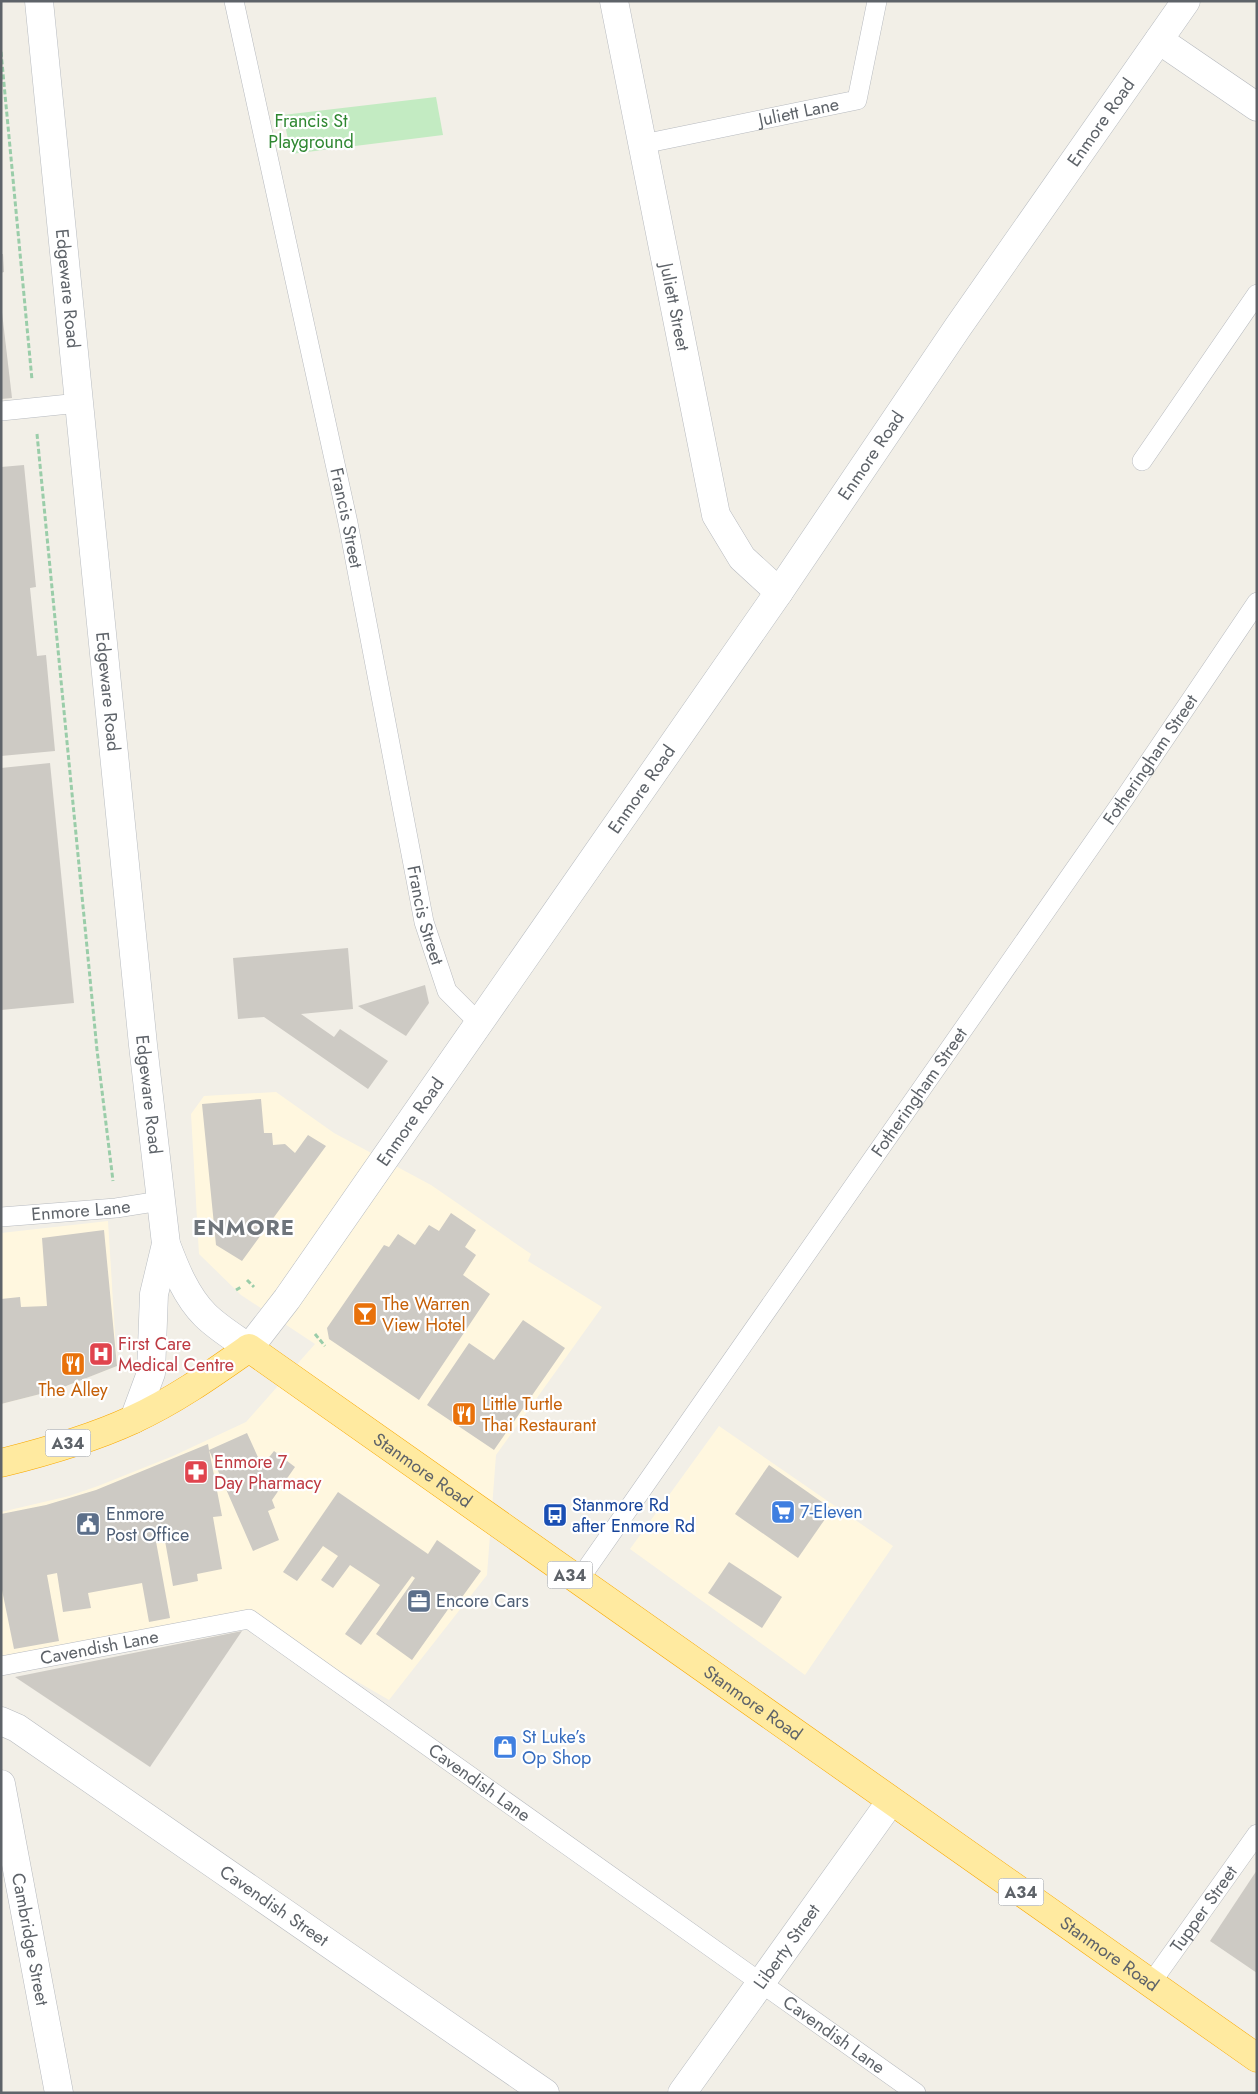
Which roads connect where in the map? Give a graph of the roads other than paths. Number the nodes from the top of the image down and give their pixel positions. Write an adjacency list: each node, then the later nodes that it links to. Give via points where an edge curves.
1 (39, 1): 10 (main road, Edgeware Road)
2 (234, 1): 15 (lane, Francis Street, via 348,523 424,922 447,991)
3 (614, 1): 8 (main road, Juliett Street)
4 (877, 1): 8 (lane, Juliett Lane, via 857,100)
5 (1186, 1): 6 (main road, Enmore Road)
6 (1159, 40): 7 (main road); 13 (main road, Enmore Road, via 958,327)
7 (1257, 107)
8 (643, 144): 13 (main road, Juliett Street, via 716,515 742,558)
9 (1257, 294): 12 (lane)
10 (79, 404): 11 (lane); 16 (main road, Edgeware Road)
11 (1, 411)
12 (1142, 461)
13 (779, 592): 15 (main road, Enmore Road)
14 (1257, 602): 22 (lane, Fotheringham Street, via 1126,796)
15 (479, 1023): 19 (main road, Enmore Road, via 287,1299)
16 (160, 1200): 17 (lane, Enmore Lane, via 116,1208); 18 (main road, Edgeware Road)
17 (1, 1218)
18 (166, 1244): 19 (main road, Edgeware Road, via 177,1273 205,1315); 20 (main road, via 154,1294 151,1373)
19 (249, 1348): 20 (highway, Enmore Road / A34, via 200,1383); 22 (highway, Stanmore Road / A34)
20 (134, 1419): 21 (highway, Enmore Road / A34, via 37,1454)
21 (1, 1463)
22 (578, 1581): 26 (highway, Stanmore Road / A34)
23 (1, 1666): 29 (lane, Cavendish Lane, via 249,1619)
24 (1, 1721): 32 (main road, Cavendish Street, via 17,1728)
25 (1, 1784): 31 (main road, Cambridge Street)
26 (891, 1800): 28 (highway, Stanmore Road / A34); 29 (main road, Liberty Street)
27 (1257, 1834): 28 (lane, Tupper Street)
28 (1151, 1983): 30 (highway, Stanmore Road / A34)
29 (760, 1984): 33 (main road, Liberty Street); 34 (lane, Cavendish Lane)
30 (1257, 2058)
31 (59, 2093)
32 (545, 2093)
33 (682, 2093)
34 (916, 2093)

